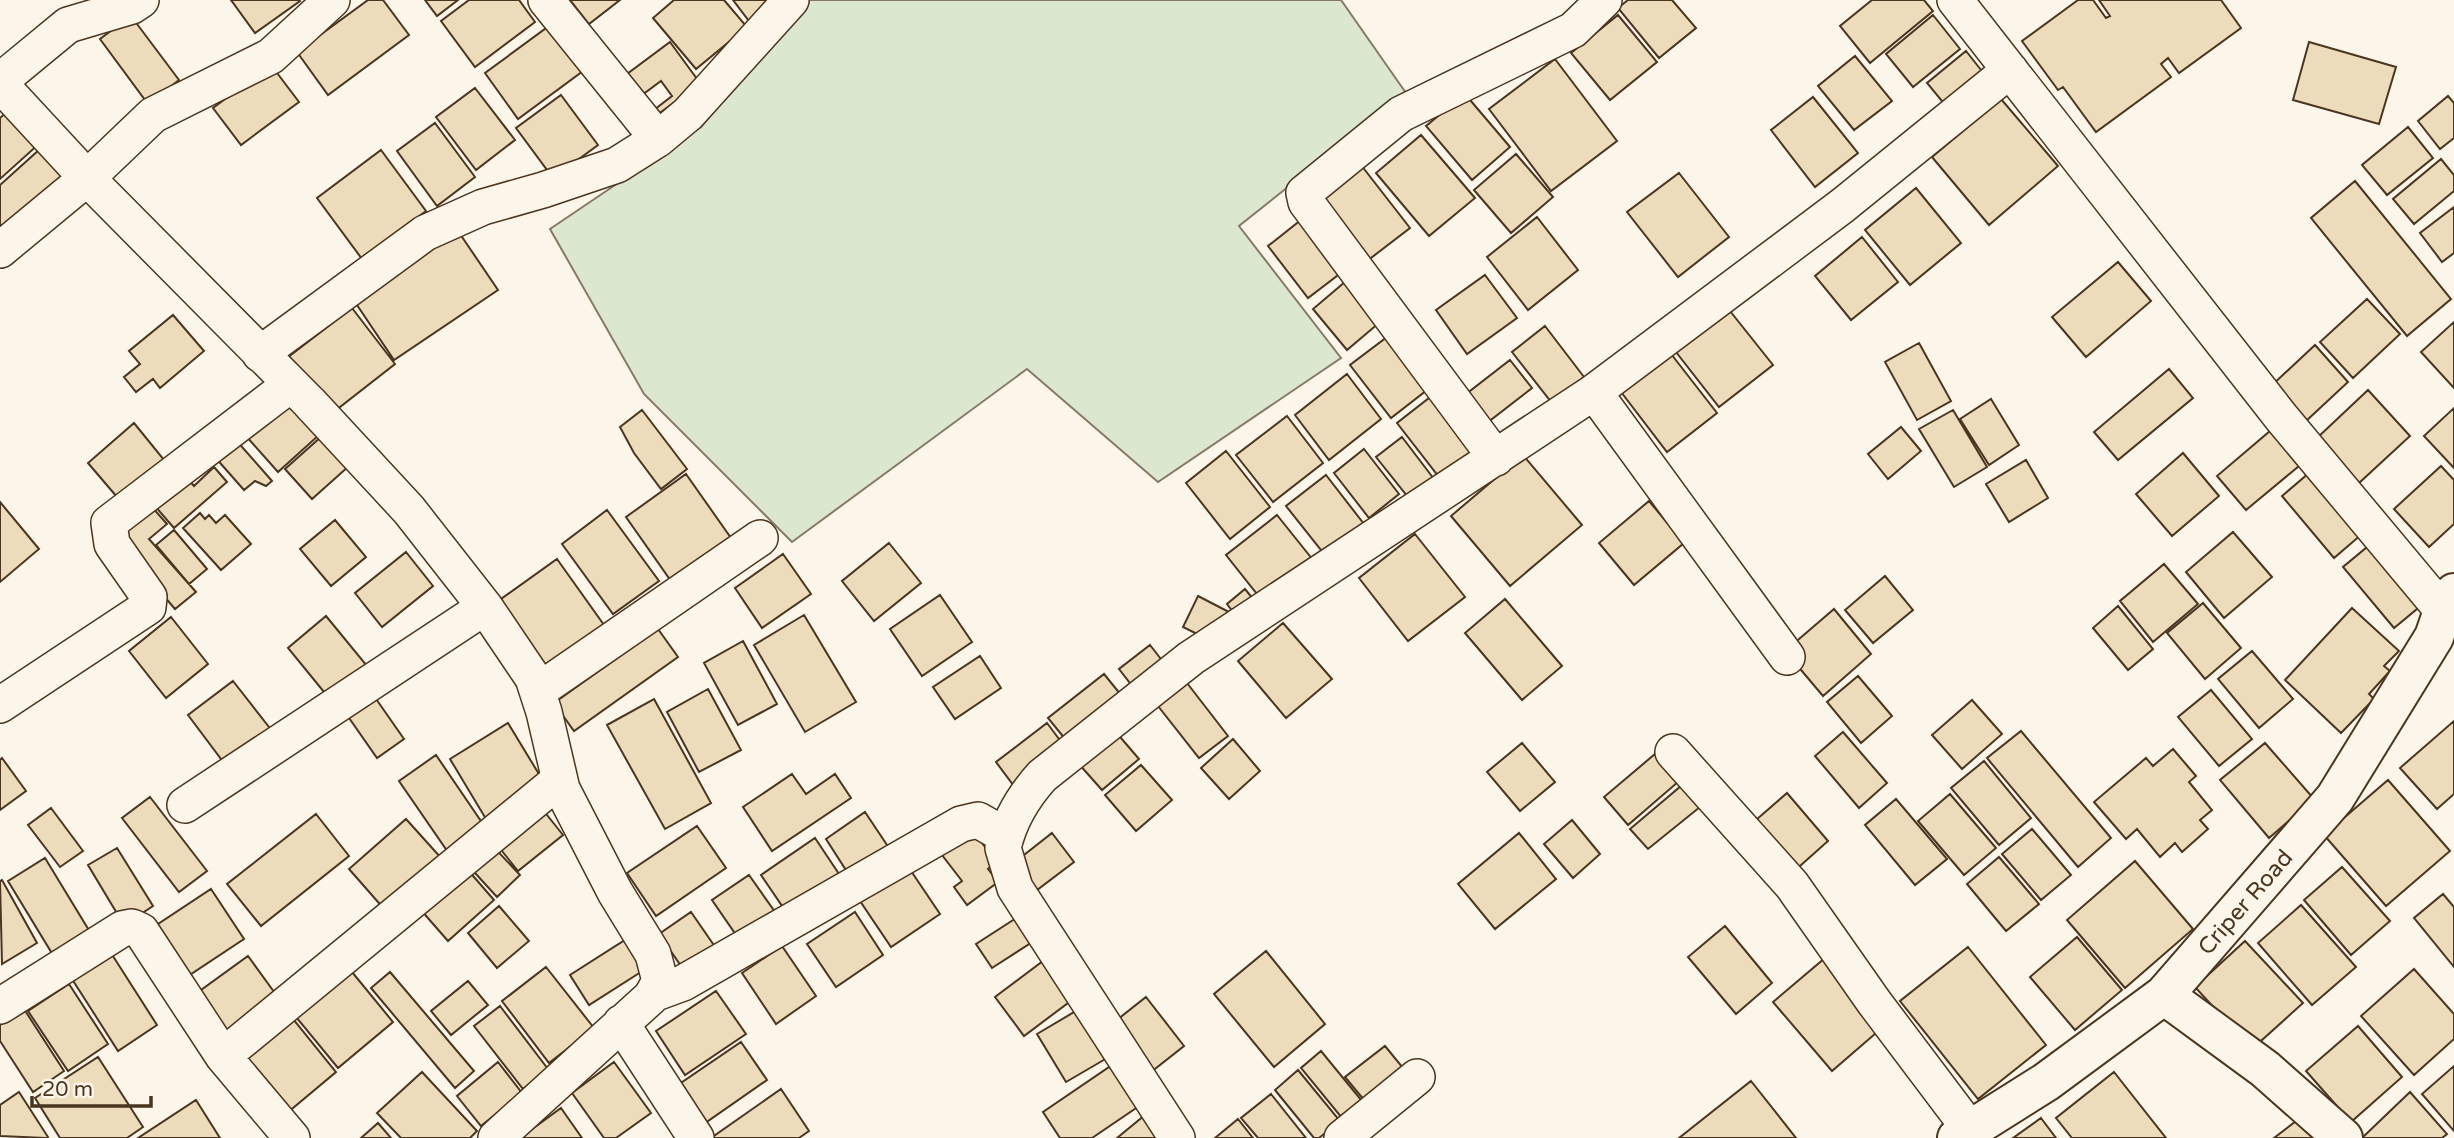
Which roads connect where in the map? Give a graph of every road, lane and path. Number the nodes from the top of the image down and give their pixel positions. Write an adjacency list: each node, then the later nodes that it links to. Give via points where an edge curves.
1 (141, 0): 8 (street, via 68,25)
2 (332, 0): 10 (street, via 271,56 159,111)
3 (546, 0): 9 (street)
4 (791, 0): 9 (street, via 688,114)
5 (1604, 0): 15 (street, via 1573,30 1401,114 1304,193 1306,202)
6 (1955, 0): 7 (street)
7 (2010, 70): 14 (street, via 1842,206); 17 (street, via 2281,417)
8 (0, 82): 10 (street)
9 (658, 139): 12 (street, via 617,165 483,206 425,233)
10 (87, 178): 11 (street); 12 (street)
11 (0, 250)
12 (260, 354): 13 (street)
13 (291, 384): 18 (street, via 410,510); 21 (street, via 113,516 109,523 112,544 149,597 148,607)
14 (1594, 392): 15 (street); 19 (street)
15 (1496, 458): 25 (street, via 1191,658 1042,776 1023,800)
16 (760, 538): 20 (street)
17 (2449, 602): 27 (main road, Criper Road, via 2434,637 2335,798)
18 (485, 607): 20 (street); 24 (street)
19 (1787, 657)
20 (538, 691): 23 (street)
21 (0, 705)
22 (1673, 752): 32 (street, via 1792,885)
23 (558, 781): 26 (street, via 653,954 660,981); 30 (street)
24 (185, 805)
25 (1006, 836): 26 (street, via 970,820 683,983); 36 (street, via 1003,848 1015,888)
26 (653, 994): 29 (street)
27 (2164, 995): 32 (main road, Criper Road, via 2046,1082); 38 (main road, via 2265,1069)
28 (0, 1006): 30 (street, via 132,927 141,931)
29 (621, 1023): 34 (street); 35 (street)
30 (223, 1056): 33 (street)
31 (1417, 1077): 37 (street)
32 (1963, 1133)
33 (292, 1138)
34 (496, 1138)
35 (696, 1138)
36 (1177, 1138)
37 (1342, 1138)
38 (2343, 1138)

